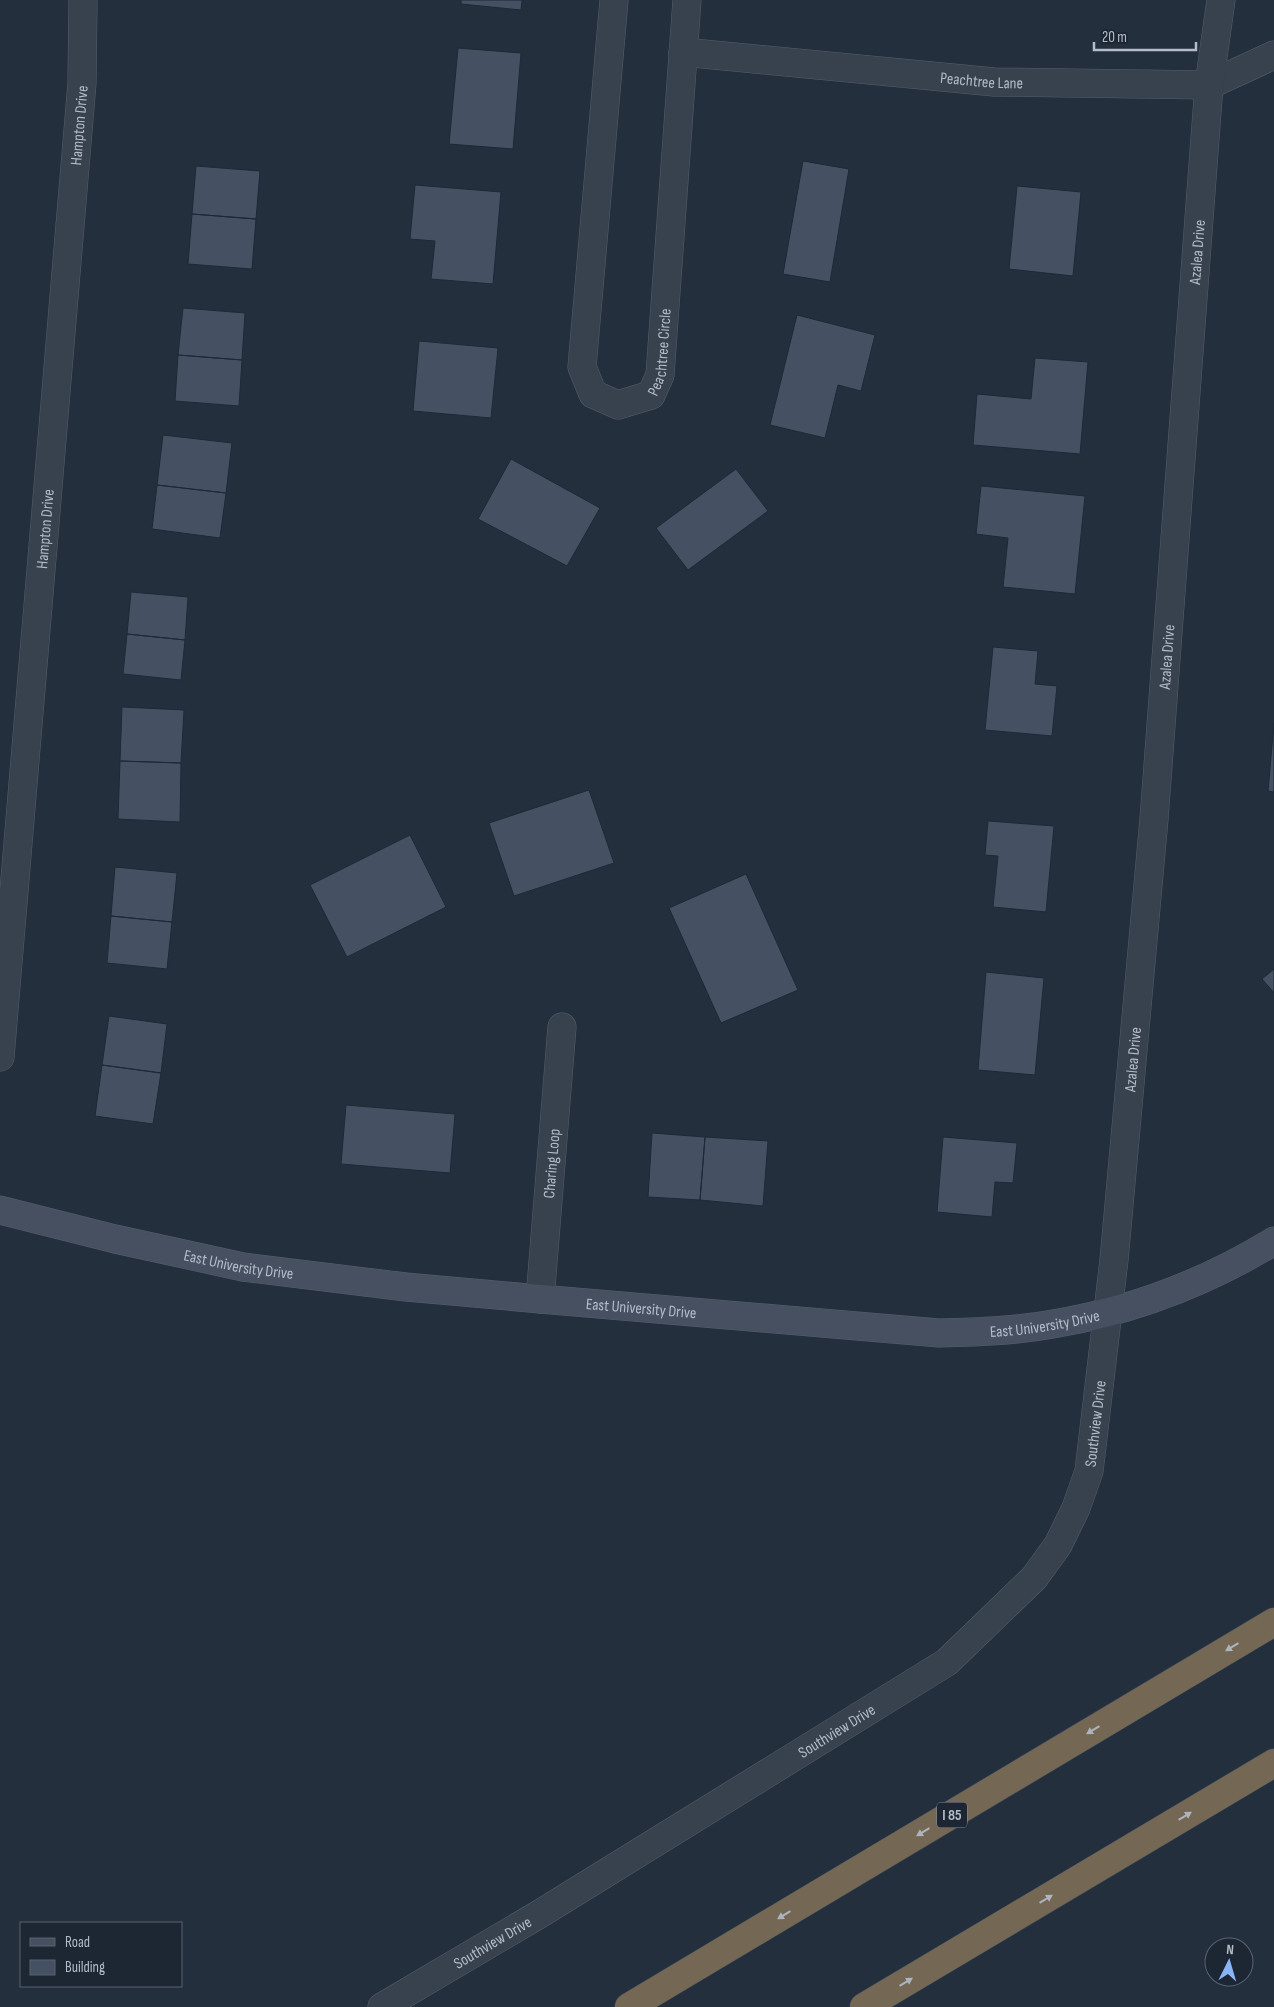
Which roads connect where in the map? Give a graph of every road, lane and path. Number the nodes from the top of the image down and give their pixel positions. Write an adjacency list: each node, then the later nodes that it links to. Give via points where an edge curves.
1 (83, 0): 9 (street, Hampton Drive, via 81,92)
2 (614, 0): 5 (street, Peachtree Circle, via 582,367 593,394 618,405 651,395 660,375)
3 (687, 0): 5 (street, Peachtree Circle)
4 (1221, 0): 7 (street, Azalea Drive)
5 (684, 52): 7 (street, Peachtree Lane, via 994,82)
6 (1274, 55): 7 (street, Peachtree Lane)
7 (1209, 85): 13 (street, Azalea Drive, via 1154,819)
8 (562, 1027): 12 (street, Charing Loop)
9 (0, 1058)
10 (0, 1210): 12 (main road, East University Drive, via 243,1266)
11 (1274, 1241): 13 (main road, East University Drive, via 1187,1286)
12 (540, 1299): 13 (main road, East University Drive, via 939,1333 1053,1324)
13 (1109, 1312): 16 (street, Southview Drive, via 1089,1471 1076,1508 1058,1545 1034,1578 947,1662 538,1915)
14 (1274, 1622): 17 (highway, I 85, one-way to 17)
15 (1274, 1763): 18 (highway, one-way to 15)
16 (382, 2007)
17 (629, 2007)
18 (864, 2007)

